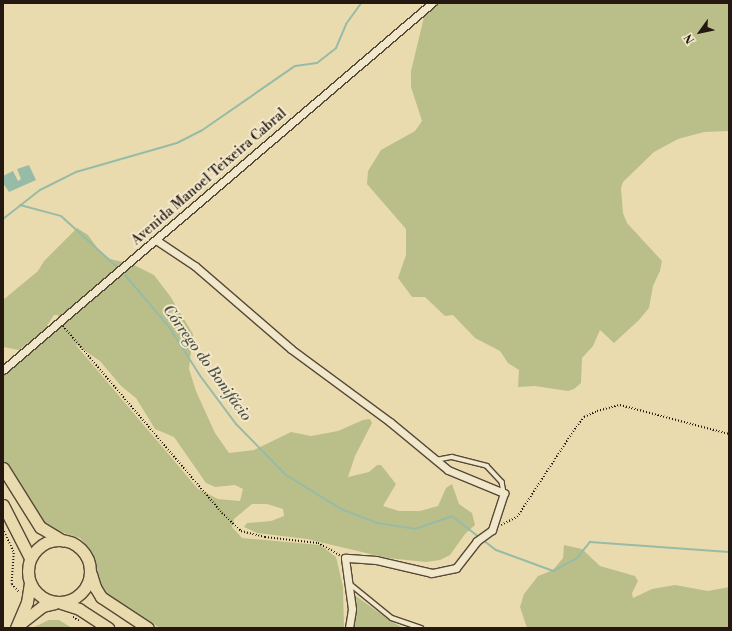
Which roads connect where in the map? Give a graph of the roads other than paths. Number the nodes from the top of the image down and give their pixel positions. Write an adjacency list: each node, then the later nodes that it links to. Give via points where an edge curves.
1 (432, 3): 2 (street, Avenida Manoel Teixeira Cabral)
2 (156, 240): 3 (street, Avenida Manoel Teixeira Cabral); 4 (street, via 195,266 291,349 390,422)
3 (3, 370)
4 (436, 460): 6 (street, via 448,470); 6 (lane, via 452,457 487,466 502,482)
5 (3, 468): 8 (main road, via 40,527)
6 (504, 493): 12 (street, via 492,530 477,542 456,568 432,573 376,560 345,558)
7 (3, 505): 9 (main road)
8 (62, 540): 9 (main road, via 44,544); 10 (main road, via 71,542 85,553)
9 (30, 558): 11 (main road)
10 (90, 570): 13 (main road, via 89,580 82,593 70,601); 16 (main road, via 95,588 101,597)
11 (30, 583): 13 (main road, via 40,596); 14 (main road, via 27,602)
12 (348, 583): 17 (street, via 352,609); 18 (lane, via 392,618)
13 (58, 603): 14 (main road, via 43,606); 15 (main road, via 79,609)
14 (18, 626)
15 (108, 628)
16 (148, 628)
17 (349, 628)
18 (421, 628)

